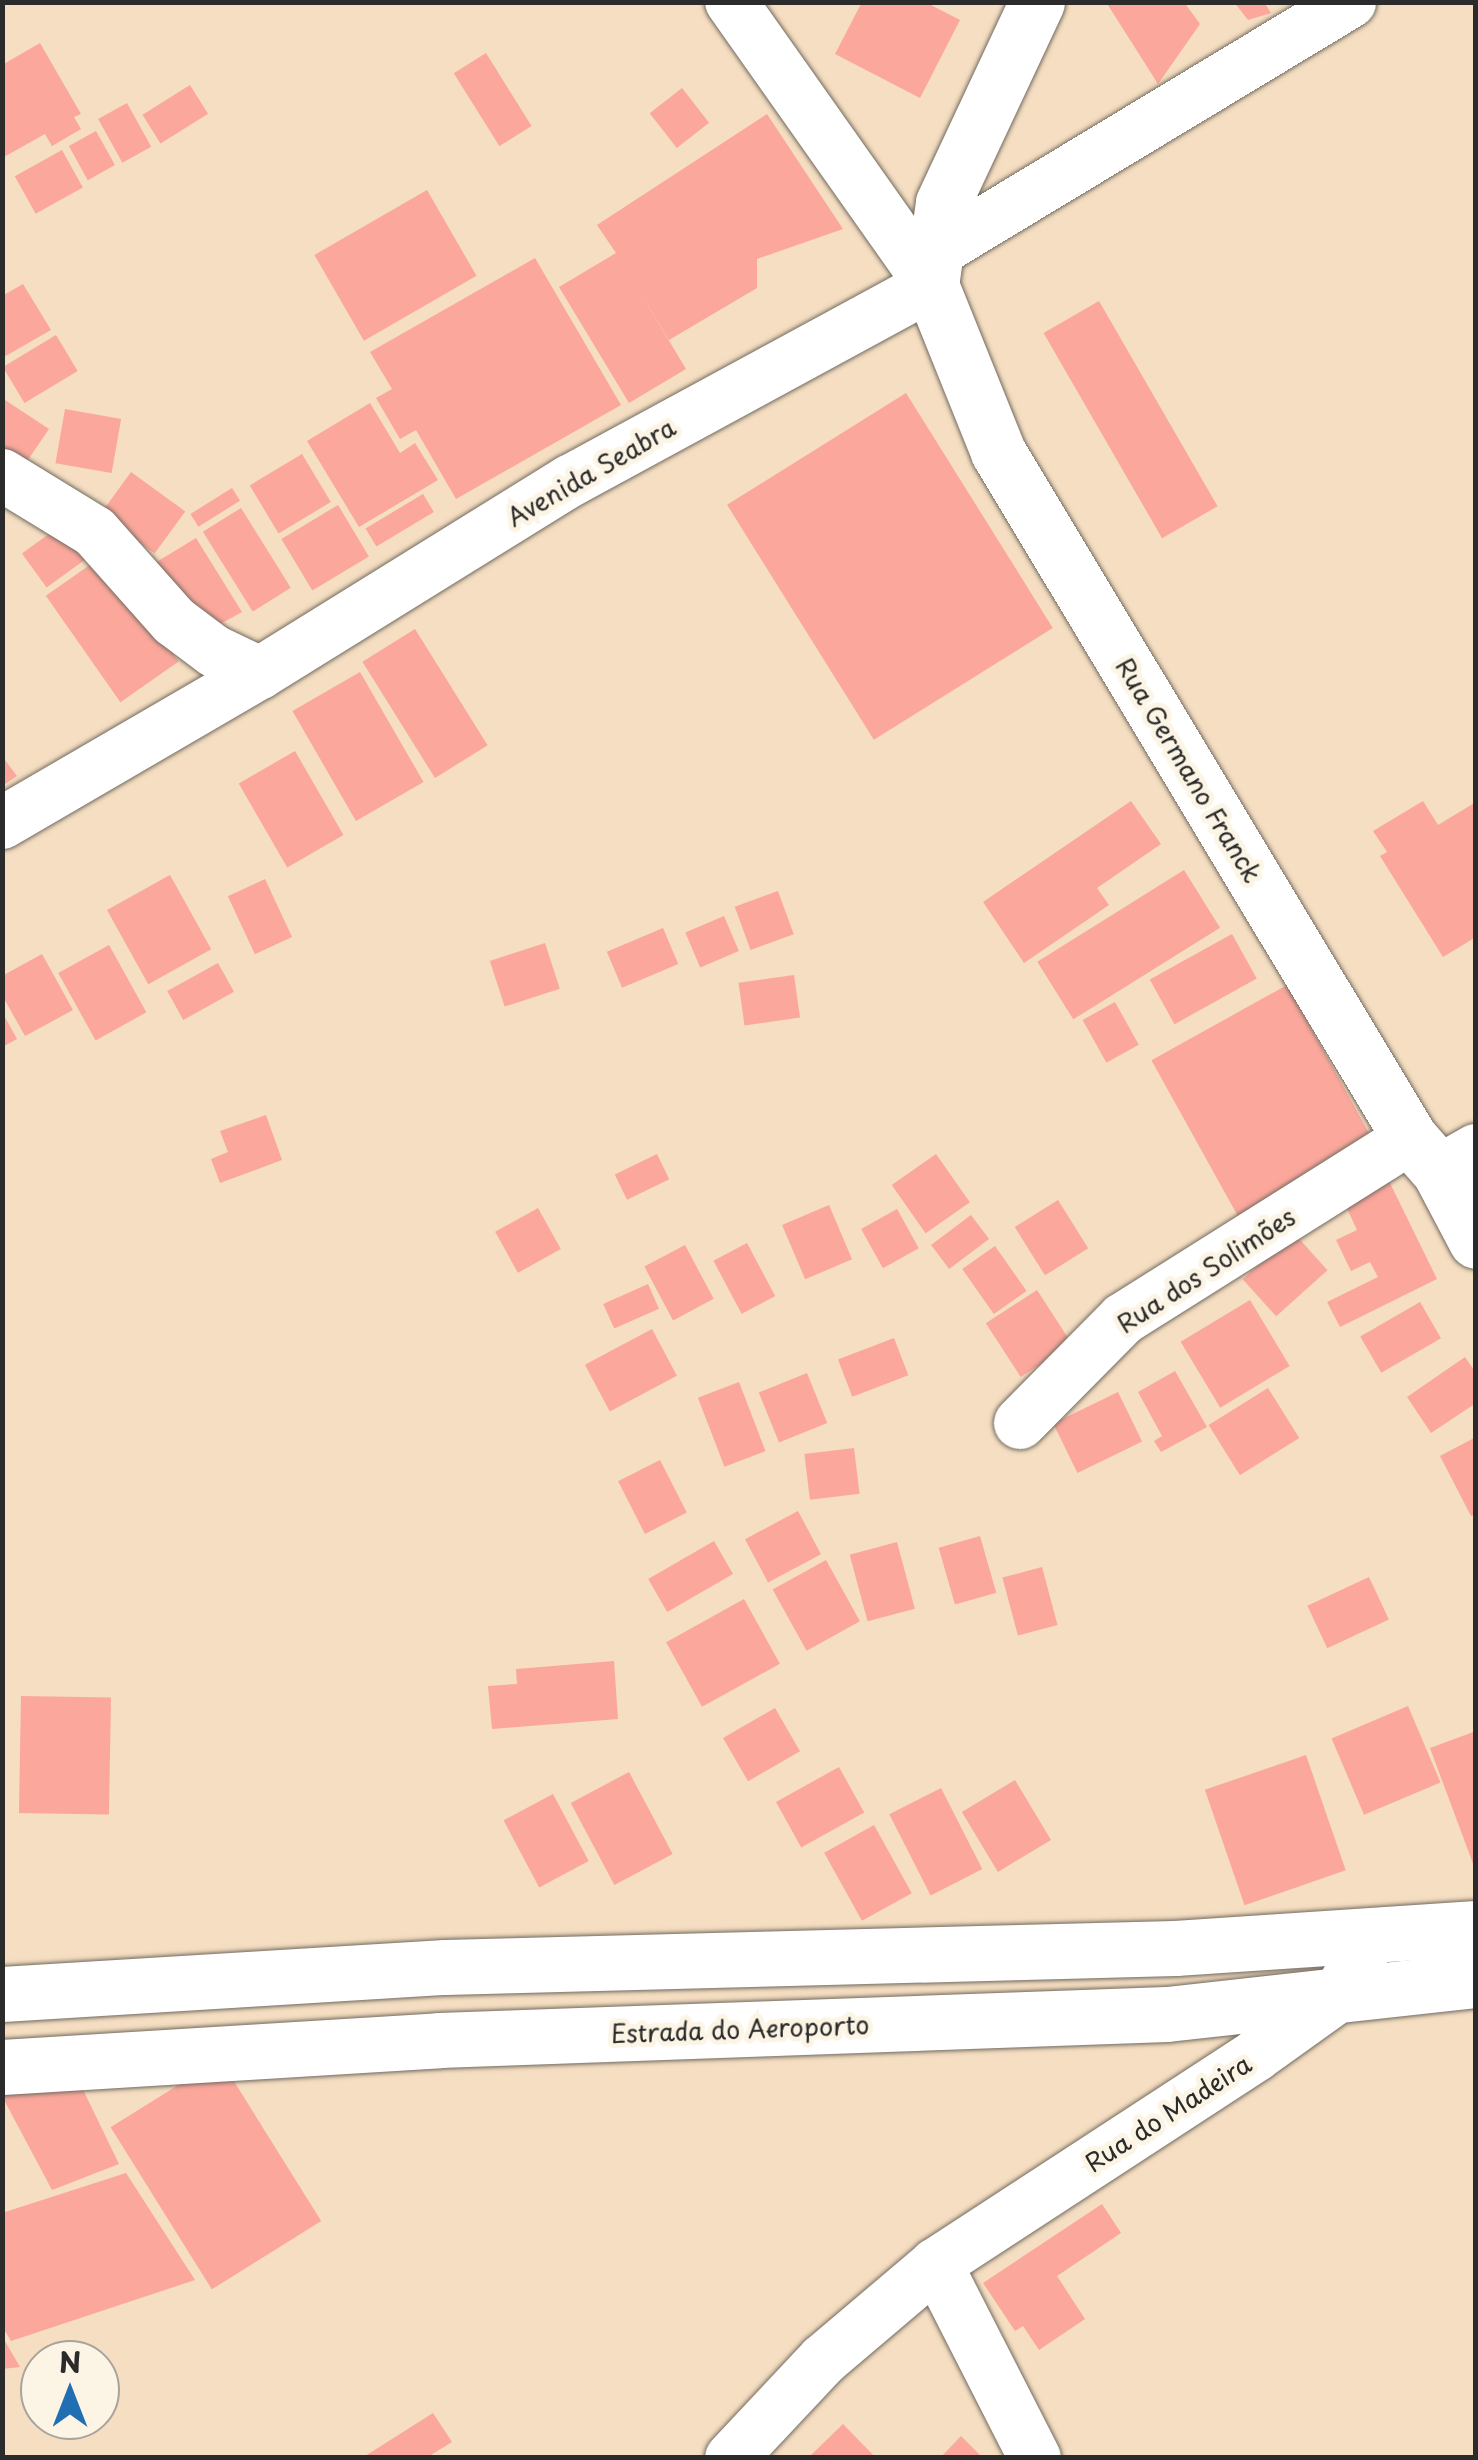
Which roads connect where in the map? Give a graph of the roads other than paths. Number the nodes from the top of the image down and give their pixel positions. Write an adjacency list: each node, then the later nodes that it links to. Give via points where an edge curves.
1 (731, 2): 4 (street, Rua Germano Franck)
2 (1036, 2): 4 (main road, via 943,203)
3 (1350, 2): 4 (street, Avenida Seabra)
4 (932, 268): 6 (street, Avenida Seabra); 8 (main road, Rua Germano Franck, via 998,452)
5 (2, 475): 6 (street, via 95,532 174,621)
6 (260, 673): 7 (street, Avenida Seabra)
7 (2, 823)
8 (1442, 1153): 9 (main road, Rua Germano Franck); 10 (street, Rua dos Solimões, via 1123,1319)
9 (1476, 1241)
10 (1020, 1423)
11 (1476, 1928): 12 (main road)
12 (1373, 1936): 14 (main road, via 1175,1948 446,1967); 15 (street, Rua do Madeira)
13 (1476, 1980): 15 (main road, Estrada do Aeroporto)
14 (2, 1994)
15 (1337, 1997): 16 (main road, Estrada do Aeroporto, via 1167,2014 439,2040); 17 (street, Rua do Madeira)
16 (2, 2067)
17 (936, 2264): 18 (street, Rua do Madeira, via 823,2360); 19 (street)
18 (731, 2458)
19 (1034, 2458)

